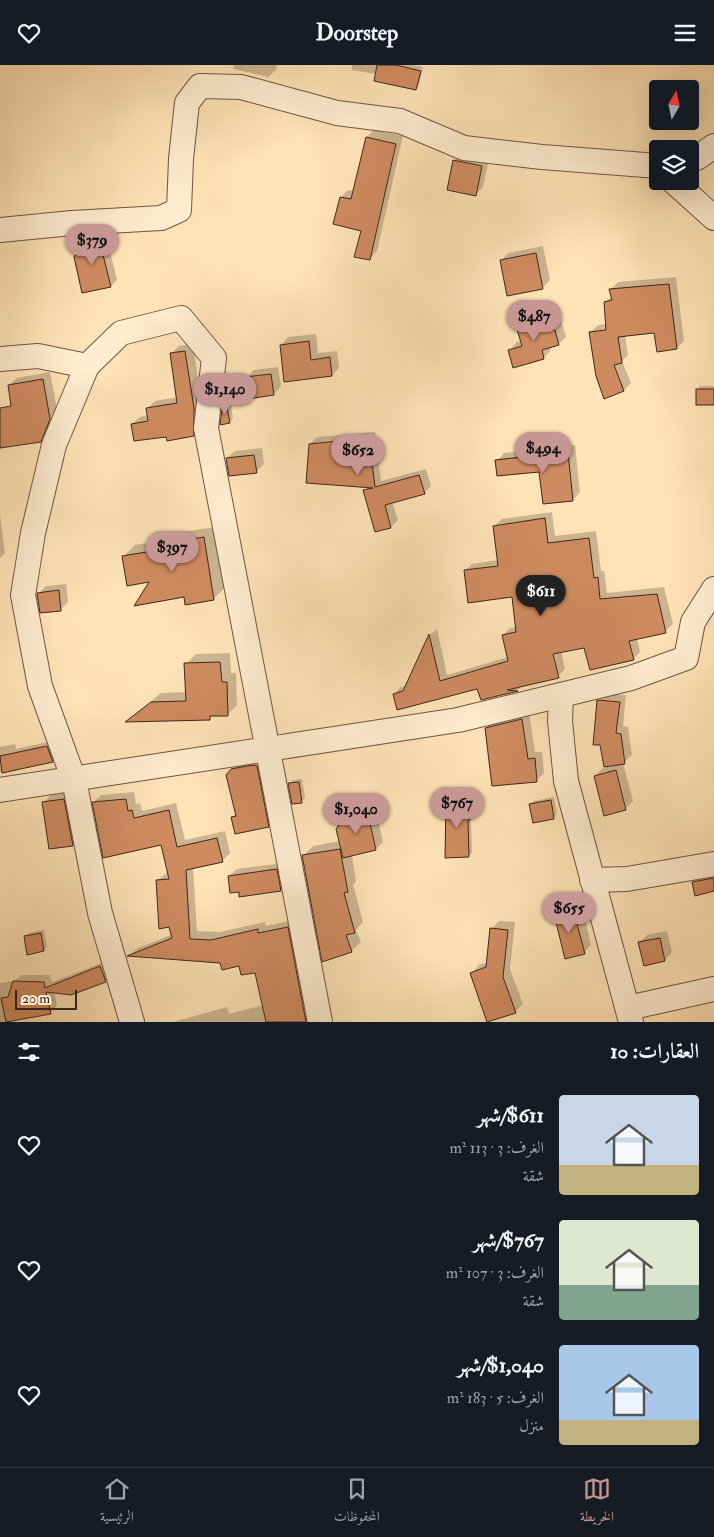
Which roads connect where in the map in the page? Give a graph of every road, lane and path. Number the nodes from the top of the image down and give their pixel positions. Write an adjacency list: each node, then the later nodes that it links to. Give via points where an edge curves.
1 (714, 146): 2 (street)
2 (699, 157)
3 (649, 169): 6 (street, via 464,148 400,121 337,113 241,87 200,87 187,103 179,210 161,218)
4 (683, 190): 5 (street)
5 (714, 218)
6 (0, 230)
7 (0, 359): 8 (street, via 38,356)
8 (87, 365): 12 (street, via 121,333 181,318 214,358 206,428); 13 (street, via 54,445 32,533 23,595 40,686)
9 (714, 589): 10 (street)
10 (704, 622): 11 (street, via 686,657 631,678)
11 (561, 695): 12 (street, via 458,720); 16 (street, via 560,721 566,781)
12 (266, 748): 13 (street); 20 (street)
13 (74, 780): 14 (street); 19 (street, via 100,913)
14 (0, 790)
15 (714, 864): 16 (street, via 627,879)
16 (592, 880): 18 (street)
17 (714, 989): 18 (street)
18 (629, 1015)
19 (132, 1022)
20 (320, 1022)

